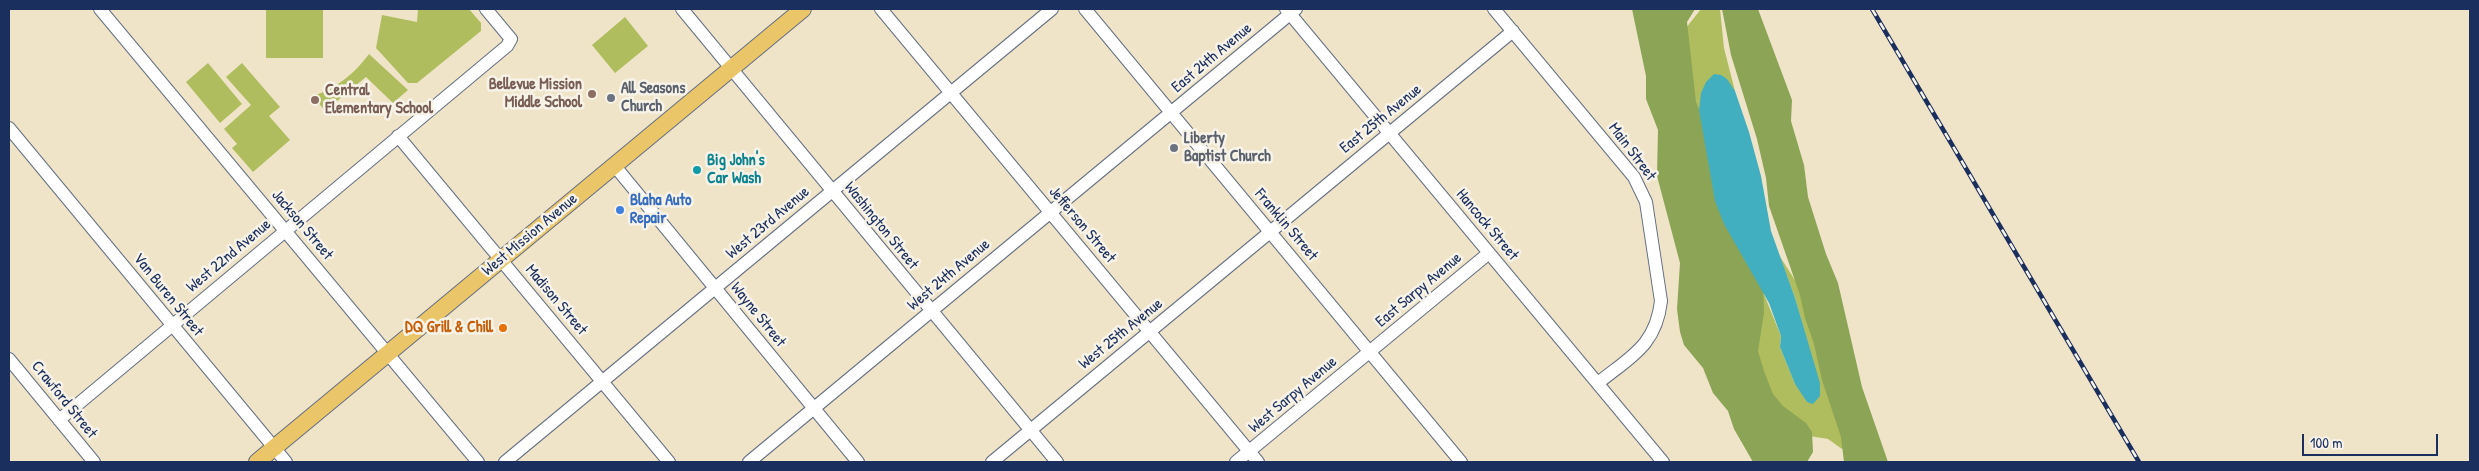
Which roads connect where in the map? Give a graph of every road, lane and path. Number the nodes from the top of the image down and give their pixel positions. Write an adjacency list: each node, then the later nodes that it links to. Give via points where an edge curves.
1 (100, 9): 20 (street, Jackson Street)
2 (486, 9): 16 (street, West 22nd Avenue, via 511,39 507,46)
3 (682, 9): 11 (street, Washington Street)
4 (803, 9): 11 (main road, West Mission Avenue)
5 (881, 9): 12 (street, Jefferson Street)
6 (1052, 9): 12 (street, West 23rd Avenue)
7 (1085, 9): 13 (street, Franklin Street)
8 (1494, 9): 10 (street, Main Street)
9 (1291, 10): 13 (street, East 24th Avenue); 15 (street, Hancock Street)
10 (1513, 31): 15 (street, East 25th Avenue); 32 (street, Main Street, via 1634,177 1646,202 1661,301 1659,316 1649,340)
11 (731, 69): 17 (main road, West Mission Avenue); 18 (street, Washington Street)
12 (950, 93): 18 (street, West 23rd Avenue); 19 (street, Jefferson Street)
13 (1171, 113): 19 (street, West 24th Avenue); 21 (street, Franklin Street)
14 (9, 128): 26 (street, Van Buren Street)
15 (1390, 132): 21 (street, East 25th Avenue); 22 (street, Hancock Street)
16 (398, 136): 20 (street, West 22nd Avenue); 23 (street, Madison Street)
17 (614, 165): 23 (main road, West Mission Avenue); 24 (street, Wayne Street)
18 (831, 190): 24 (street, West 23rd Avenue); 25 (street, Washington Street)
19 (1050, 212): 25 (street, West 24th Avenue); 27 (street, Jefferson Street)
20 (285, 230): 26 (street, West 22nd Avenue); 29 (street, Jackson Street)
21 (1270, 231): 27 (street, West 25th Avenue); 28 (street, Franklin Street)
22 (1489, 253): 28 (street, East Sarpy Avenue); 32 (street, Hancock Street)
23 (501, 259): 29 (main road, West Mission Avenue); 31 (street, Madison Street)
24 (715, 287): 31 (street, West 23rd Avenue); 33 (street, Wayne Street)
25 (931, 311): 33 (street, West 24th Avenue); 35 (street, Washington Street)
26 (172, 326): 34 (street, West 22nd Avenue); 36 (street, Van Buren Street)
27 (1150, 332): 35 (street, West 25th Avenue); 37 (street, Jefferson Street)
28 (1370, 352): 37 (street, West Sarpy Avenue); 50 (street, Franklin Street)
29 (388, 353): 36 (main road, West Mission Avenue); 41 (street, Jackson Street)
30 (9, 359): 34 (street, Crawford Street)
31 (603, 382): 42 (street, West 23rd Avenue); 43 (street, Madison Street)
32 (1598, 383): 51 (street, Hancock Street)
33 (813, 408): 44 (street, West 24th Avenue); 45 (street, Wayne Street)
34 (59, 420): 38 (street, Crawford Street)
35 (1030, 430): 46 (street, West 25th Avenue); 47 (street, Washington Street)
36 (274, 448): 39 (main road, West Mission Avenue); 40 (street, Van Buren Street)
37 (1249, 452): 48 (street, West Sarpy Avenue); 49 (street, Jefferson Street)
38 (94, 462)
39 (257, 462)
40 (286, 462)
41 (478, 462)
42 (505, 462)
43 (669, 462)
44 (749, 462)
45 (858, 462)
46 (992, 462)
47 (1057, 462)
48 (1236, 462)
49 (1258, 462)
50 (1461, 462)
51 (1663, 462)

